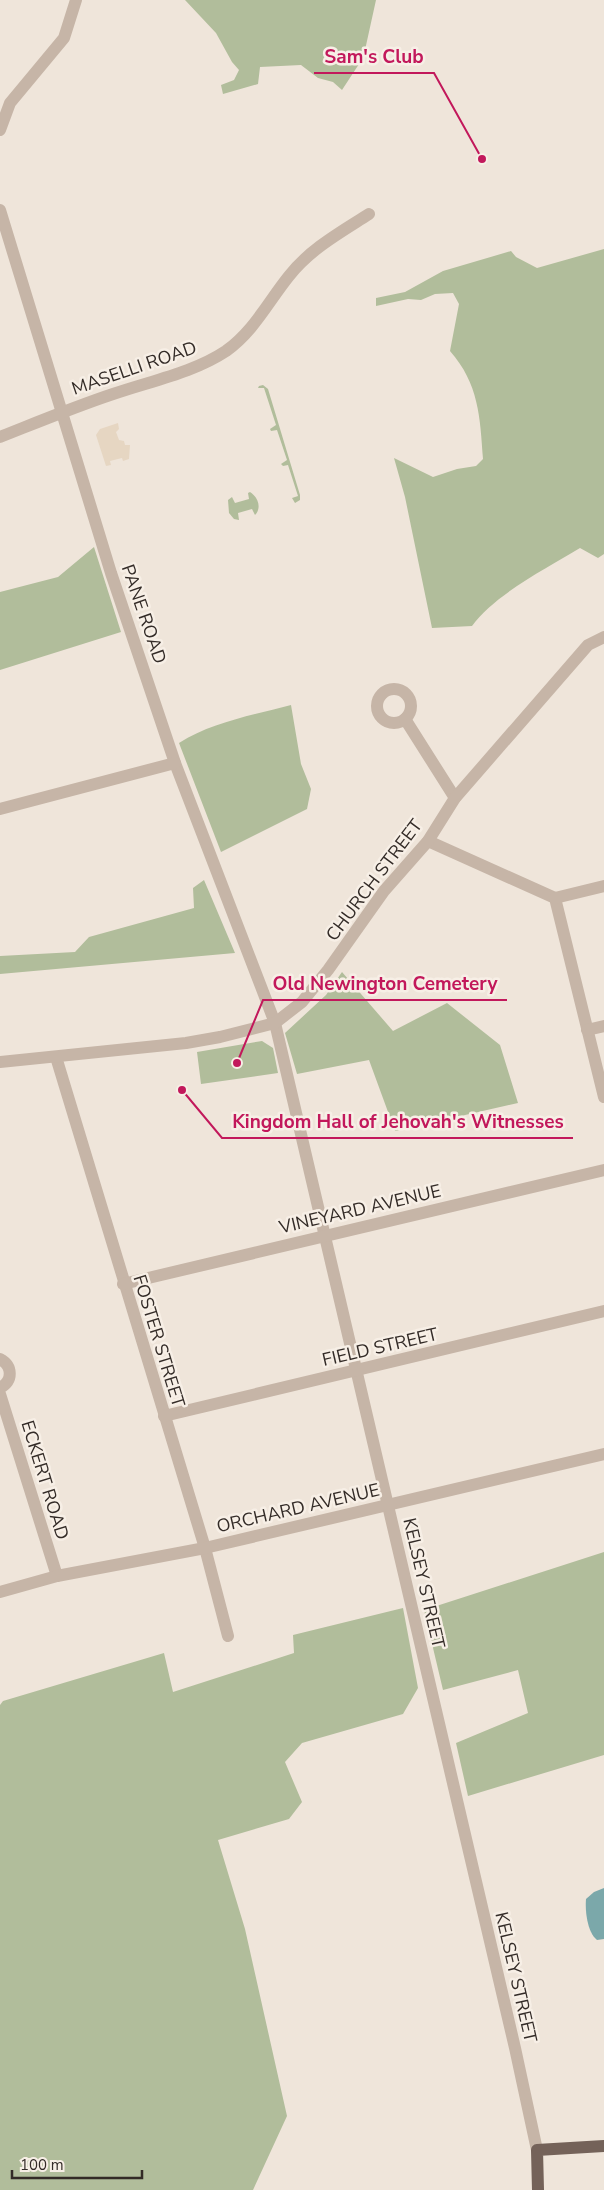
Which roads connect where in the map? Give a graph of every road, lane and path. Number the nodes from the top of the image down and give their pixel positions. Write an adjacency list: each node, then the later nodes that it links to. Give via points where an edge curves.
1 (76, 0): 2 (street, via 64,38 10,103)
2 (0, 130)
3 (0, 210): 5 (street, PANE ROAD)
4 (369, 214): 5 (street, MASELLI ROAD, via 313,251 289,276 260,318 216,357 179,373)
5 (61, 411): 6 (street, MASELLI ROAD); 9 (street, PANE ROAD)
6 (0, 437)
7 (604, 638): 10 (street, CHURCH STREET, via 588,645)
8 (405, 718): 10 (street)
9 (175, 763): 11 (street); 15 (street, PANE ROAD)
10 (455, 798): 12 (street, CHURCH STREET)
11 (0, 808)
12 (428, 841): 14 (street); 15 (street, CHURCH STREET, via 384,891 302,1002)
13 (604, 886): 14 (street)
14 (555, 898): 17 (street)
15 (275, 1023): 18 (street, CHURCH STREET, via 220,1038); 22 (street, KELSEY STREET)
16 (604, 1026): 17 (street)
17 (588, 1030): 20 (street)
18 (56, 1057): 19 (street, CHURCH STREET); 23 (street, FOSTER STREET)
19 (0, 1062)
20 (604, 1097)
21 (604, 1170): 22 (street, VINEYARD AVENUE)
22 (326, 1235): 23 (street, VINEYARD AVENUE); 26 (street, KELSEY STREET)
23 (123, 1284): 29 (street, FOSTER STREET)
24 (604, 1311): 26 (street, FIELD STREET)
25 (0, 1359): 27 (street, via 7,1364 10,1373 7,1383)
26 (357, 1370): 29 (street, FIELD STREET); 31 (street, KELSEY STREET)
27 (0, 1388)
28 (0, 1394): 33 (street, ECKERT ROAD)
29 (164, 1416): 32 (street, FOSTER STREET)
30 (604, 1454): 31 (street, ORCHARD AVENUE)
31 (387, 1505): 32 (street, ORCHARD AVENUE); 37 (street, KELSEY STREET)
32 (205, 1548): 33 (street, ORCHARD AVENUE); 35 (street, FOSTER STREET)
33 (57, 1576): 34 (street, ORCHARD AVENUE)
34 (0, 1592)
35 (228, 1636)
36 (604, 2146): 37 (main road)
37 (537, 2150): 38 (main road)
38 (538, 2190)

